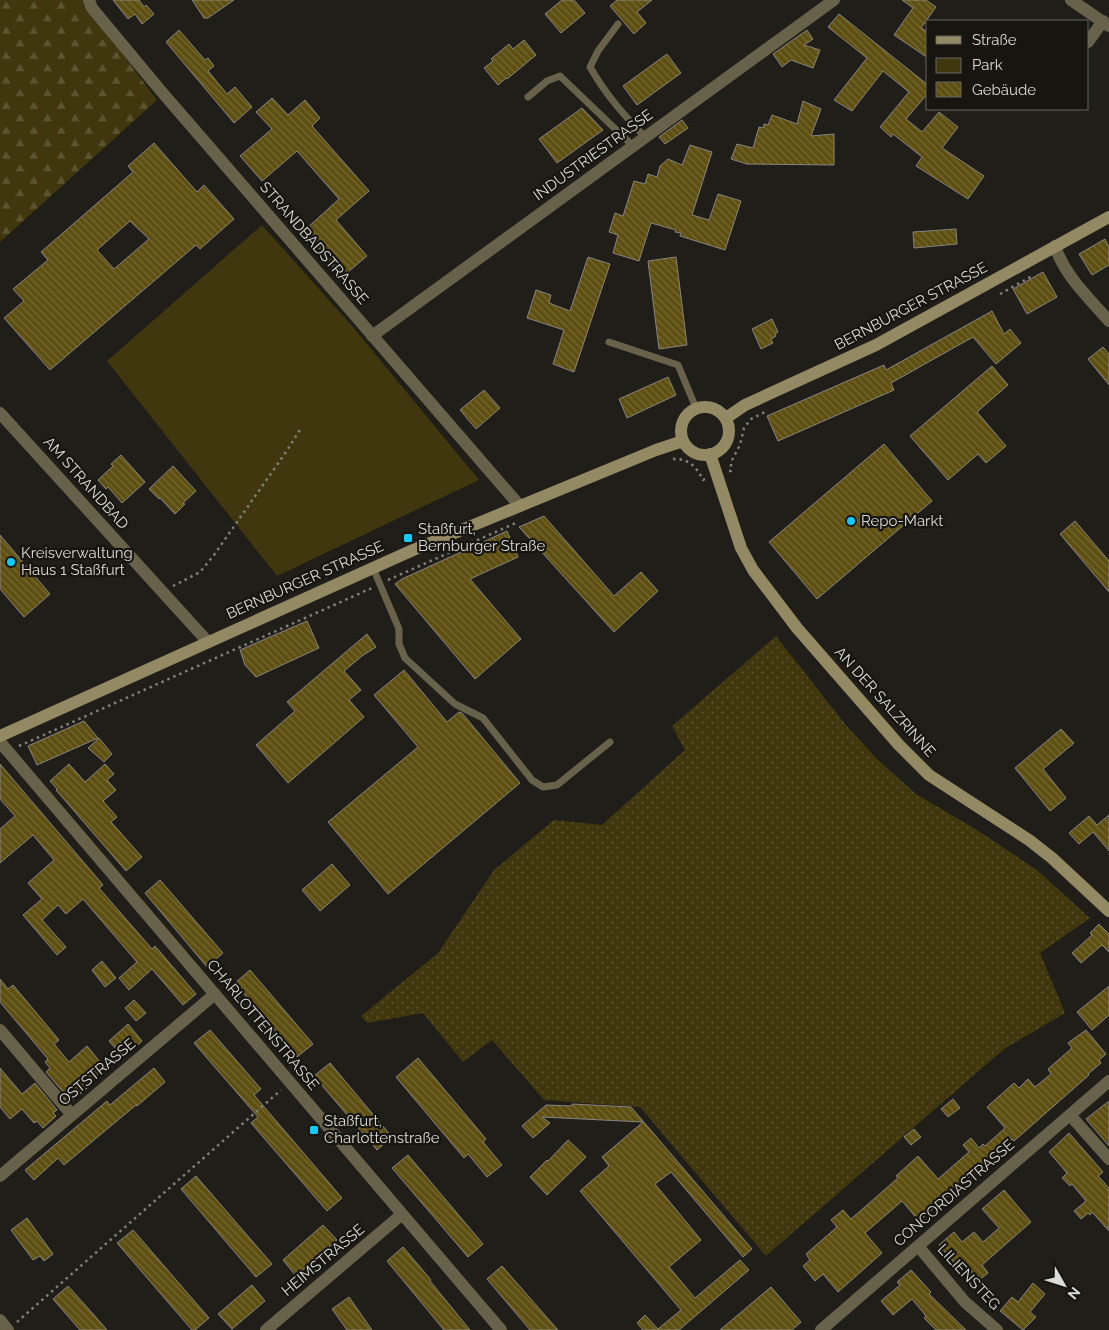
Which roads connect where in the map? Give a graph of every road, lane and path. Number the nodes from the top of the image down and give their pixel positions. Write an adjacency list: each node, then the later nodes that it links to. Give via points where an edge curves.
1 (89, 0): 13 (street, STRANDBADSTRASSE, via 92,8 161,91)
2 (834, 0): 8 (street, INDUSTRIESTRASSE)
3 (1071, 0): 4 (street)
4 (1106, 23): 6 (street)
5 (618, 24): 8 (lane, via 590,67 604,91)
6 (1089, 41)
7 (528, 97): 9 (lane, via 547,81 560,76)
8 (645, 137): 9 (street, INDUSTRIESTRASSE)
9 (633, 146): 13 (street, INDUSTRIESTRASSE)
10 (1109, 217): 11 (main road, BERNBURGER STRASSE)
11 (1055, 246): 12 (street, via 1059,259 1078,286); 17 (main road, BERNBURGER STRASSE, via 876,346 745,405)
12 (1109, 321)
13 (372, 336): 23 (street, STRANDBADSTRASSE)
14 (609, 342): 15 (lane, via 678,365)
15 (696, 408): 17 (main road, via 709,407); 19 (main road, via 684,418)
16 (0, 413): 27 (street, AM STRANDBAD)
17 (726, 418): 20 (main road, via 729,425 727,440 717,452)
18 (301, 428): 27 (path, via 200,572)
19 (683, 441): 20 (main road, via 692,451); 23 (main road, BERNBURGER STRASSE)
20 (710, 454): 32 (main road, AN DER SALZRINNE, via 741,548 753,570 797,628 929,775 1037,846)
21 (670, 459): 22 (path, via 690,463)
22 (703, 480)
23 (519, 505): 25 (main road, BERNBURGER STRASSE)
24 (522, 521): 26 (path)
25 (372, 568): 26 (lane); 28 (main road, BERNBURGER STRASSE)
26 (379, 584): 30 (lane, via 399,629 399,644 405,658 454,704 483,718 532,780 543,787 557,785); 31 (path)
27 (163, 592): 28 (street, AM STRANDBAD)
28 (208, 642): 29 (main road, BERNBURGER STRASSE)
29 (0, 736)
30 (610, 742)
31 (4, 746): 33 (street, CHARLOTTENSTRASSE)
32 (1109, 911)
33 (215, 994): 36 (street, CHARLOTTENSTRASSE); 37 (street, OSTSTRASSE)
34 (0, 1030): 37 (street)
35 (1109, 1081): 38 (street, CONCORDIASTRASSE)
36 (290, 1082): 41 (street, CHARLOTTENSTRASSE); 44 (path)
37 (72, 1115): 40 (street, OSTSTRASSE)
38 (1070, 1115): 39 (street); 42 (street, CONCORDIASTRASSE)
39 (1109, 1159)
40 (0, 1176)
41 (401, 1215): 45 (street, HEIMSTRASSE); 46 (street, CHARLOTTENSTRASSE)
42 (918, 1246): 47 (street, CONCORDIASTRASSE); 48 (street, LILIENSTEG, via 965,1302)
43 (0, 1320): 44 (street)
44 (12, 1327)
45 (266, 1330)
46 (501, 1330)
47 (820, 1330)
48 (997, 1330)

